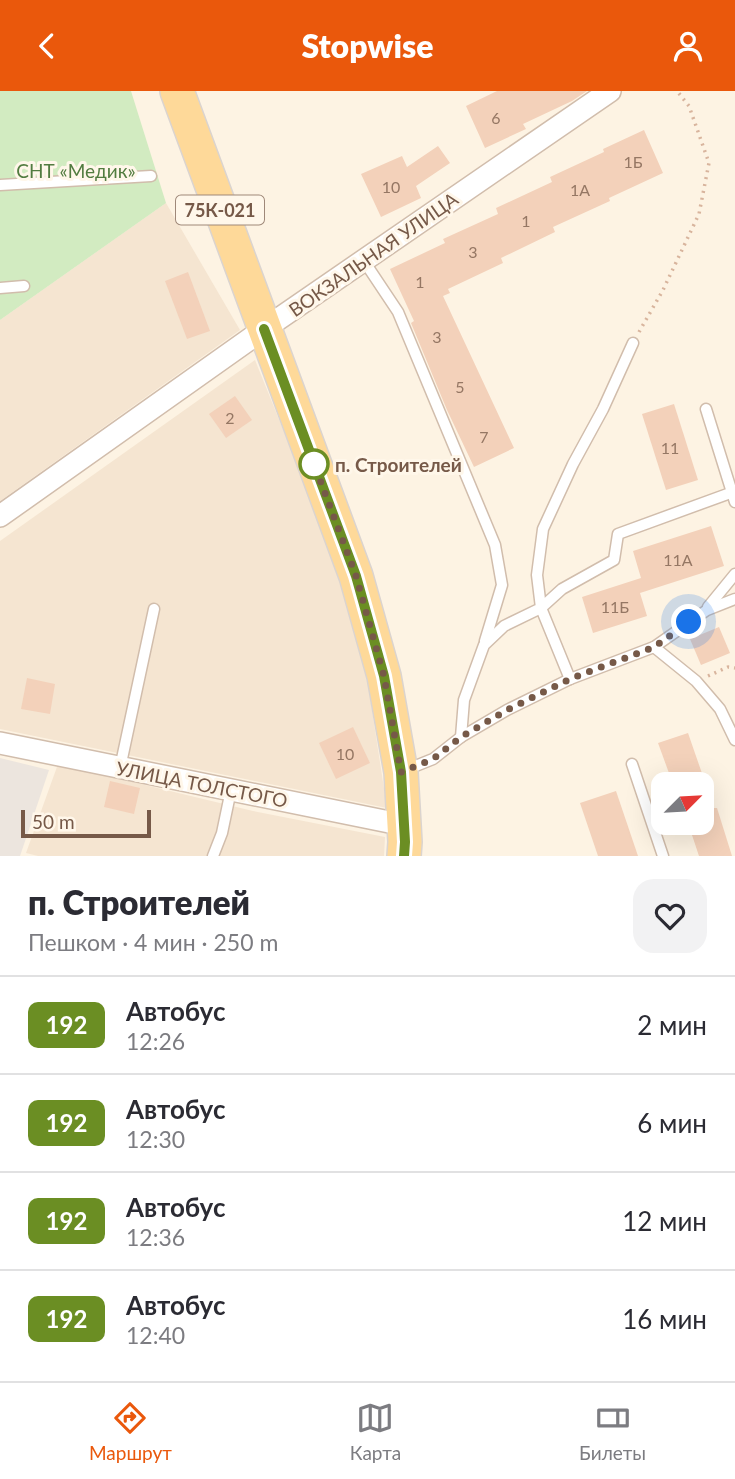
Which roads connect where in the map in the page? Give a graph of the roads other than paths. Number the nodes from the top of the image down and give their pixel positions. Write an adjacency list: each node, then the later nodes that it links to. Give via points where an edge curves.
1 (177, 91): 8 (main road, 75К-021)
2 (611, 91): 5 (street, ВОКЗАЛЬНАЯ УЛИЦА)
3 (151, 176): 4 (lane)
4 (0, 185)
5 (364, 261): 8 (street, ВОКЗАЛЬНАЯ УЛИЦА); 18 (lane, via 398,312 495,545 502,586)
6 (24, 286): 7 (lane)
7 (0, 288)
8 (264, 329): 12 (street, ВОКЗАЛЬНАЯ УЛИЦА); 26 (main road, 75К-021, via 356,576 384,676)
9 (633, 343): 15 (lane, via 543,529 537,575)
10 (706, 409): 11 (lane)
11 (734, 497): 15 (lane, via 618,534 614,560 562,589)
12 (0, 516)
13 (735, 574): 17 (lane)
14 (735, 599): 17 (lane)
15 (541, 608): 18 (lane, via 504,626); 20 (lane)
16 (155, 609): 25 (lane)
17 (707, 610): 19 (lane)
18 (484, 645): 21 (lane, via 464,700)
19 (654, 647): 20 (lane); 22 (lane, via 696,681 720,709)
20 (570, 679): 21 (lane)
21 (461, 737): 26 (lane, via 433,759)
22 (735, 740)
23 (0, 743): 25 (street, УЛИЦА ТОЛСТОГО)
24 (632, 764): 30 (lane)
25 (121, 768): 27 (street, УЛИЦА ТОЛСТОГО)
26 (401, 772): 28 (main road, 75К-021)
27 (231, 790): 28 (street, УЛИЦА ТОЛСТОГО); 29 (lane)
28 (404, 840)
29 (213, 856)
30 (663, 856)

